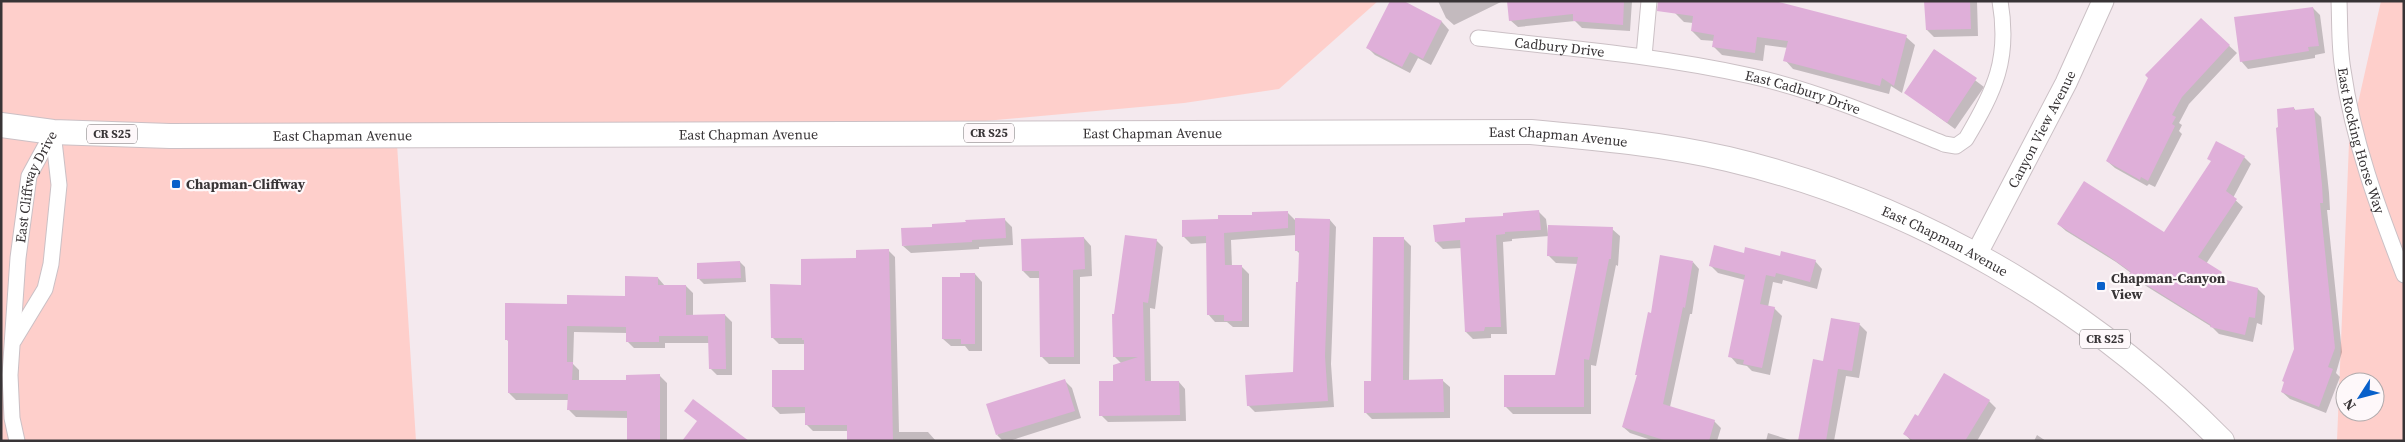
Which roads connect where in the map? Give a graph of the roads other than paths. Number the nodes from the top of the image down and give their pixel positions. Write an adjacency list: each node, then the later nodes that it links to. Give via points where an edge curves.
1 (1649, 1): 6 (street)
2 (2000, 1): 6 (street, East Cadbury Drive, via 2004,38 2000,72 1966,139 1956,146 1807,92 1752,77)
3 (2103, 1): 9 (street, Canyon View Avenue, via 2066,83)
4 (2340, 1): 10 (street, East Rocking Horse Way, via 2342,69 2355,133)
5 (1478, 38): 6 (street, Cadbury Drive)
6 (1644, 56)
7 (1, 125): 8 (main road, East Chapman Avenue / CR S25)
8 (53, 132): 9 (main road, East Chapman Avenue / CR S25, via 170,136 1532,132 1606,139 1729,159 1857,199); 11 (street, East Cliffway Drive, via 29,176 16,280); 11 (street, East Cliffway Drive, via 59,185 48,278)
9 (1976, 255): 14 (main road, East Chapman Avenue / CR S25, via 2044,295 2097,333 2157,380)
10 (2404, 275)
11 (14, 340): 12 (street, East Cliffway Drive)
12 (6, 373): 13 (street, East Cliffway Drive)
13 (16, 441)
14 (2222, 441)

